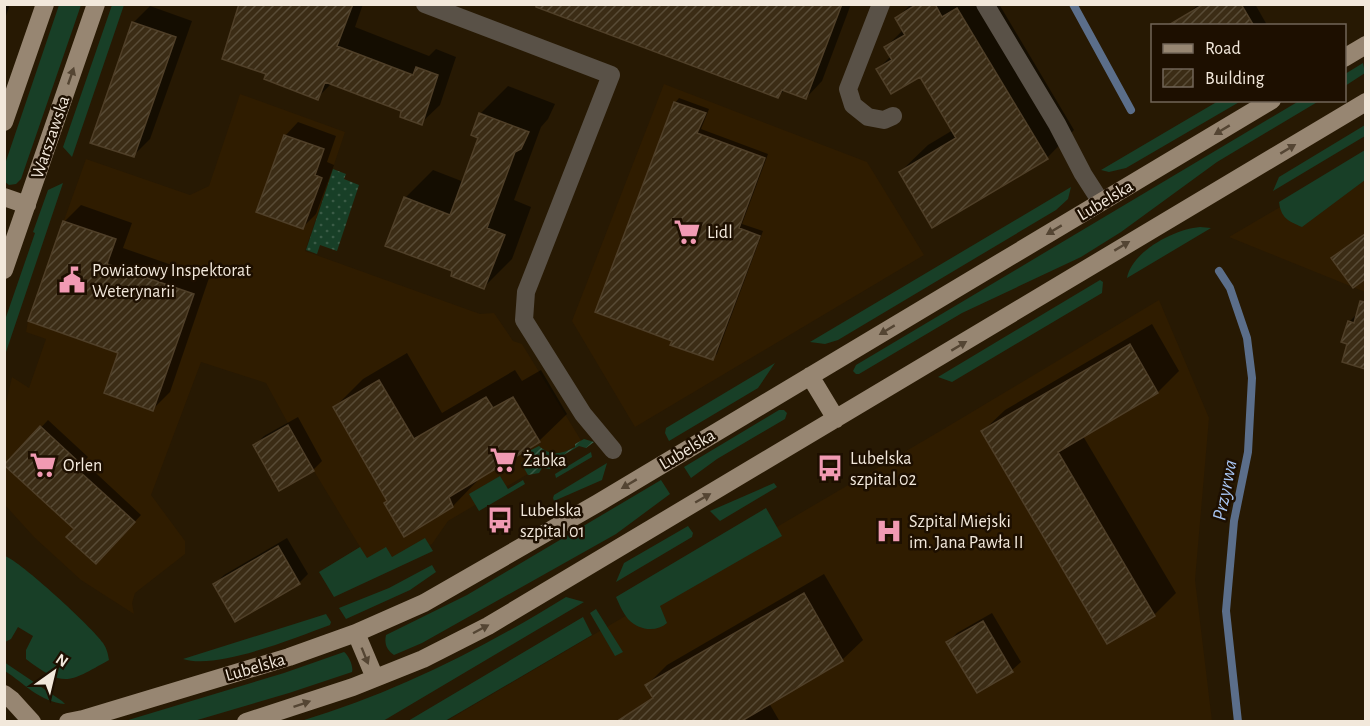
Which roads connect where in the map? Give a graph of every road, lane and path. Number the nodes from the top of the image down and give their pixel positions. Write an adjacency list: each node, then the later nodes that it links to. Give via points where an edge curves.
1 (45, 4): 11 (main road)
2 (96, 4): 14 (main road, Warszawska, one-way to 2)
3 (425, 4): 18 (street, via 611,75 526,292 524,320 583,414)
4 (881, 4): 10 (street, via 848,89 853,105 868,117 884,120)
5 (985, 4): 13 (street)
6 (1365, 45): 7 (main road)
7 (1346, 57)
8 (1269, 102): 13 (main road, Lubelska, one-way to 13)
9 (1365, 102): 17 (main road, one-way to 9)
10 (893, 116)
11 (4, 122)
12 (4, 196): 14 (main road)
13 (1101, 202): 16 (main road, Lubelska, one-way to 16)
14 (27, 205): 15 (main road, Warszawska)
15 (4, 270)
16 (810, 376): 17 (main road); 19 (main road, Lubelska, one-way to 19, via 500,560 424,603)
17 (836, 419): 20 (main road, one-way to 17, via 488,626)
18 (613, 450)
19 (356, 633): 20 (main road, one-way to 20); 23 (main road, Lubelska, via 289,657)
20 (375, 678): 24 (main road, one-way to 20)
21 (4, 694): 22 (main road)
22 (36, 721)
23 (68, 722)
24 (246, 722)

